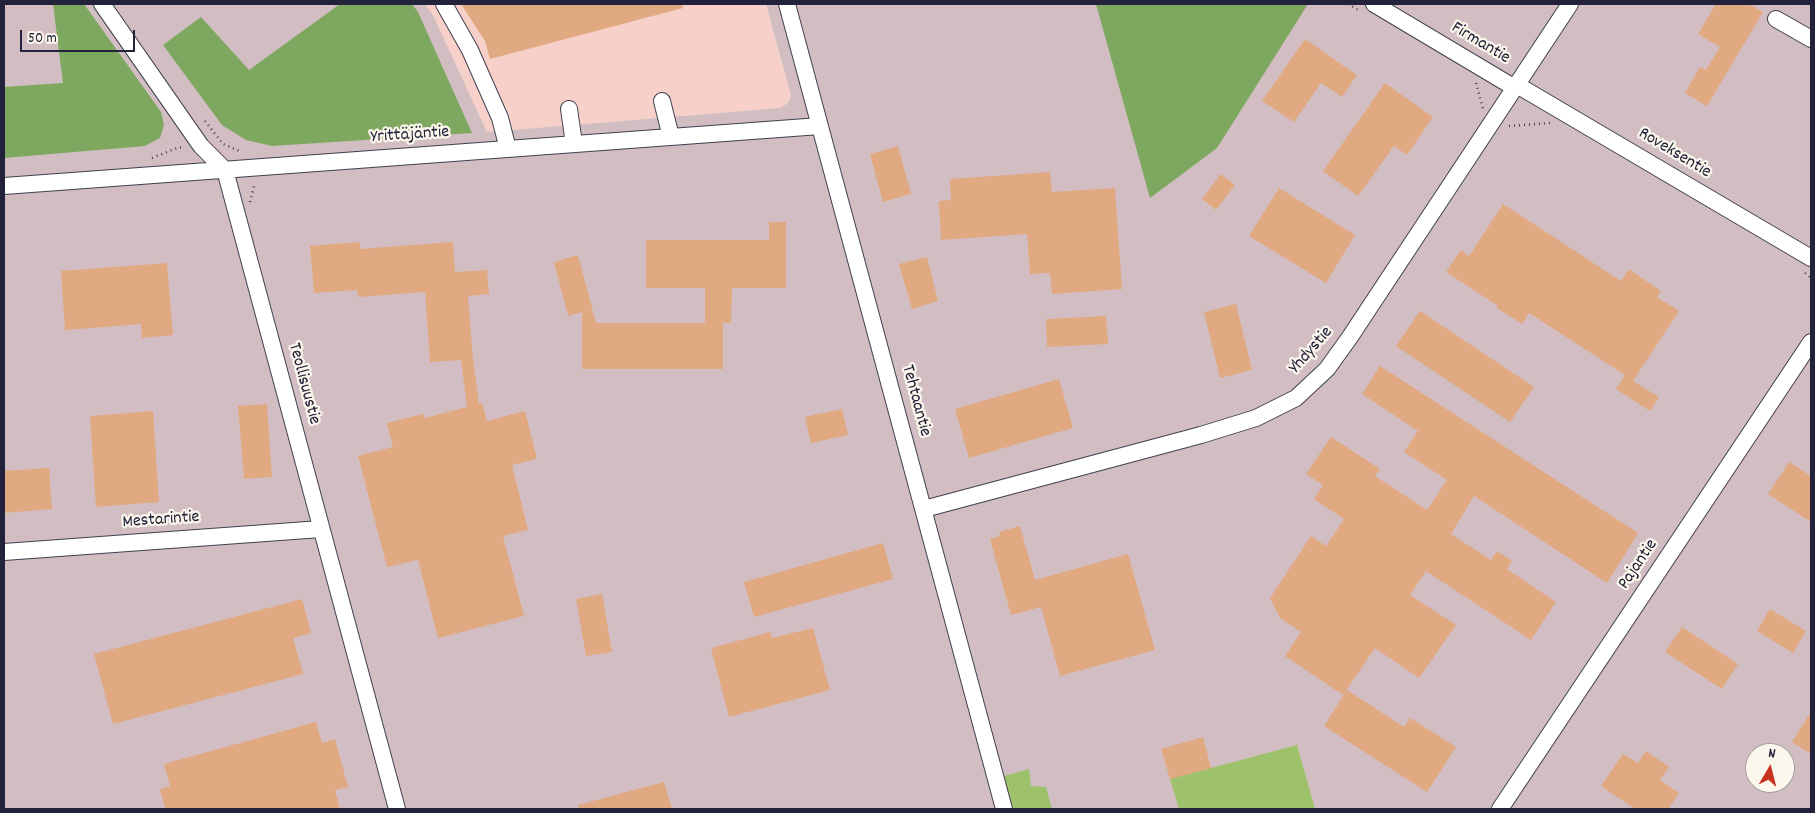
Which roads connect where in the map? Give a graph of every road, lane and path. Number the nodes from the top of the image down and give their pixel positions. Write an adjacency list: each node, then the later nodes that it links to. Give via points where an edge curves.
1 (102, 4): 19 (street)
2 (444, 4): 20 (street, via 470,50 500,118)
3 (787, 4): 15 (street, Tehtaantie)
4 (1348, 4): 6 (path)
5 (1570, 4): 10 (street, Yhdystie)
6 (1369, 9): 10 (street, Firmantie)
7 (1776, 19): 8 (street)
8 (1811, 39)
9 (1474, 78): 13 (path, via 1484,113)
10 (1516, 86): 13 (street, Yhdystie); 24 (street, Roveksentie)
11 (662, 101): 16 (street)
12 (569, 109): 18 (street)
13 (1494, 119): 14 (path, via 1504,127); 28 (street, Yhdystie, via 1350,337 1327,369 1296,398 1256,418 1201,435)
14 (1550, 123)
15 (820, 126): 16 (street, Yrittäjäntie); 28 (street, Tehtaantie)
16 (671, 137): 18 (street, Yrittäjäntie)
17 (223, 144): 19 (path)
18 (574, 144): 20 (street, Yrittäjäntie)
19 (201, 146): 21 (path, via 177,148); 22 (street)
20 (508, 148): 22 (street, Yrittäjäntie)
21 (143, 159)
22 (225, 170): 23 (street, Yrittäjäntie); 29 (street, Teollisuustie)
23 (4, 186)
24 (1811, 258)
25 (1798, 269): 26 (path)
26 (1811, 278)
27 (1811, 342): 33 (street, Pajantie)
28 (924, 509): 32 (street, Tehtaantie)
29 (321, 529): 30 (street, Mestarintie); 31 (street, Teollisuustie)
30 (4, 552)
31 (397, 809)
32 (1004, 809)
33 (1500, 809)

